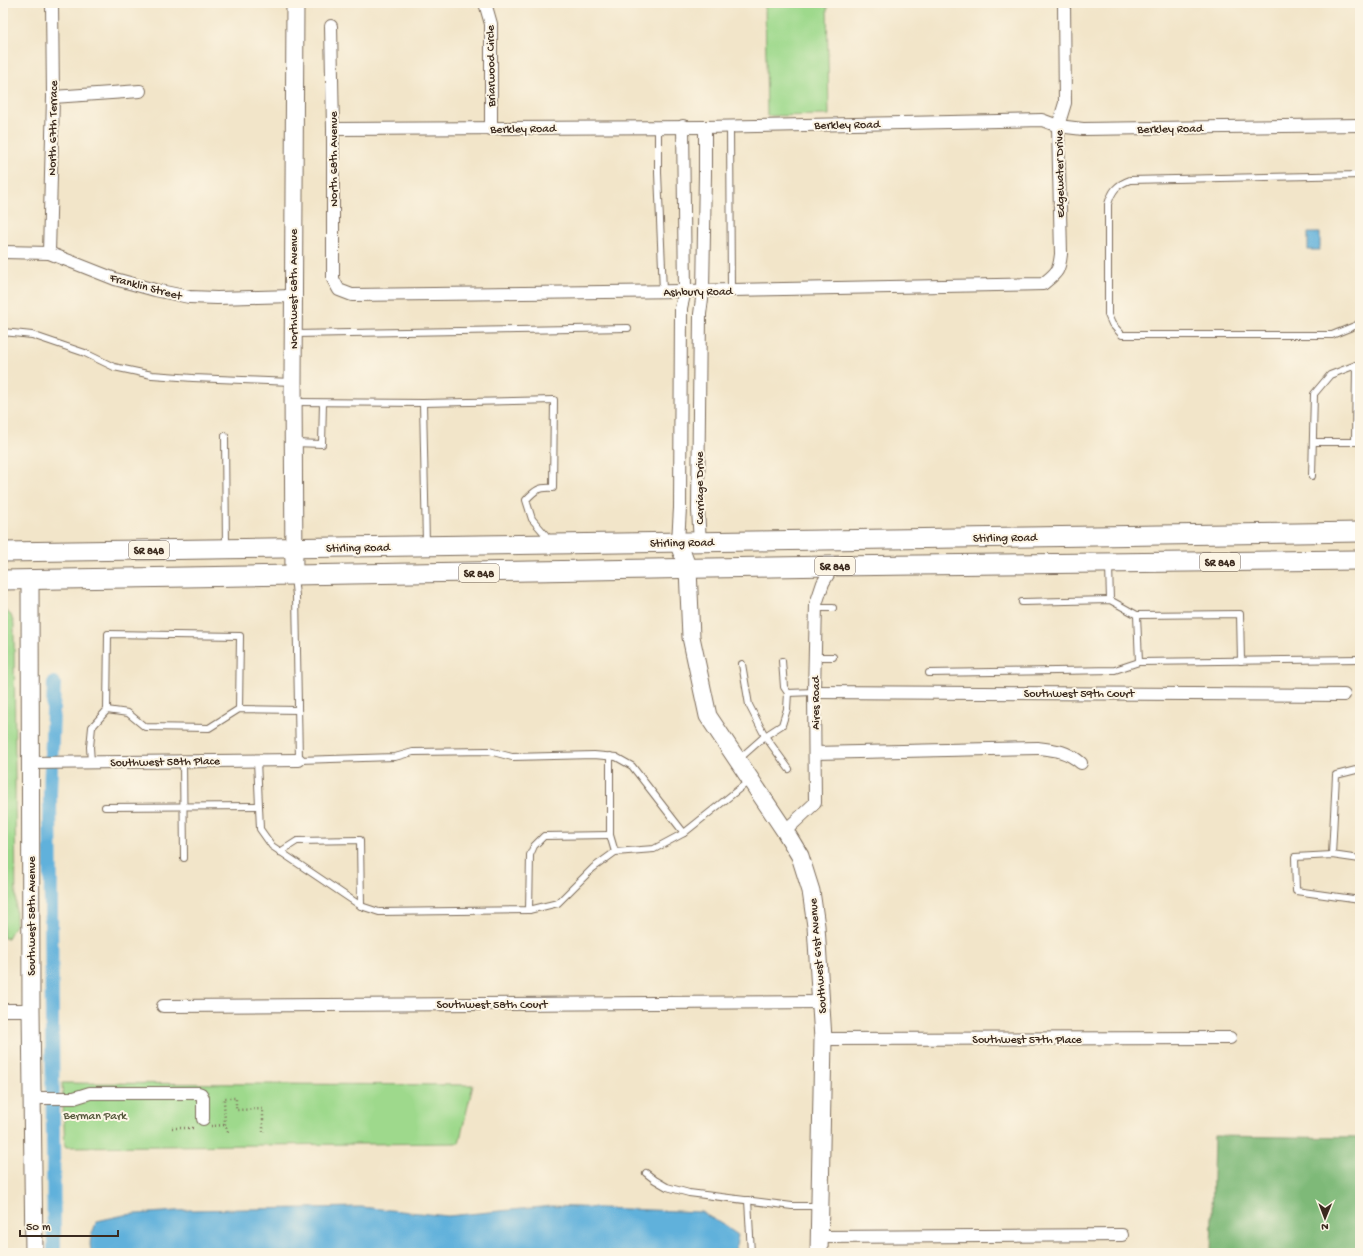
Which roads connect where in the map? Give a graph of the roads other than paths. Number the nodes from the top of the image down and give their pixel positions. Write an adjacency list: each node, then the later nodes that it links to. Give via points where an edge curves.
1 (52, 3): 7 (street, North 67th Terrace)
2 (295, 3): 25 (street, Northwest 68th Avenue)
3 (485, 3): 15 (street, Briarwood Circle, via 491,24)
4 (1064, 3): 11 (street, Edgewater Drive, via 1064,103)
5 (331, 26): 14 (street, North 68th Avenue)
6 (140, 91): 7 (street)
7 (53, 97): 18 (street, North 67th Terrace)
8 (1360, 125): 11 (street, Berkley Road, via 1083,129)
9 (683, 126): 12 (street, Berkley Road); 13 (street, Berkley Road); 23 (street, Carriage Drive)
10 (730, 126): 11 (street, Berkley Road, via 1042,120); 13 (street, Berkley Road); 21 (lane)
11 (1058, 126): 19 (street, Edgewater Drive, via 1061,254)
12 (658, 127): 15 (street, Berkley Road); 22 (lane)
13 (705, 127): 24 (street, Carriage Drive)
14 (333, 129): 15 (street, Berkley Road); 20 (street, North 68th Avenue, via 332,279)
15 (491, 129)
16 (1360, 175): 26 (lane, via 1130,180 1122,183 1111,192 1108,204 1108,315 1122,335 1332,335)
17 (3, 252): 18 (street, Franklin Street)
18 (49, 253): 25 (street, Franklin Street, via 115,279 189,297)
19 (1056, 274): 21 (street, Ashbury Road, via 1043,284)
20 (339, 290): 22 (street, Ashbury Road, via 352,295)
21 (731, 290): 24 (street, Ashbury Road)
22 (663, 291): 23 (street, Ashbury Road)
23 (685, 291): 24 (street, Ashbury Road); 40 (street, Carriage Drive, via 681,308)
24 (703, 291): 41 (street, Carriage Drive, via 700,314)
25 (293, 296): 29 (street, Northwest 68th Avenue)
26 (1360, 322)
27 (628, 328): 29 (lane)
28 (3, 332): 31 (lane, via 32,335 85,353 114,367 152,375)
29 (293, 334): 31 (street, Northwest 68th Avenue)
30 (1358, 365): 36 (lane, via 1330,375 1314,394); 37 (lane)
31 (293, 382): 32 (street, Northwest 68th Avenue)
32 (293, 402): 33 (lane); 38 (street, Northwest 68th Avenue)
33 (323, 403): 34 (lane); 38 (lane, via 322,444)
34 (423, 403): 46 (lane, via 554,400 553,488 534,491 526,500 532,519); 47 (lane)
35 (225, 436): 49 (lane)
36 (1313, 442): 37 (lane); 39 (lane)
37 (1358, 442)
38 (293, 443): 48 (street, Northwest 68th Avenue)
39 (1312, 476)
40 (680, 485): 41 (street); 44 (street, Carriage Drive)
41 (698, 486): 45 (street, Carriage Drive)
42 (1360, 532): 43 (main road, Stirling Road / SR 848)
43 (1108, 535): 45 (main road, Stirling Road / SR 848); 52 (main road)
44 (678, 542): 45 (main road, Stirling Road / SR 848); 46 (main road, Stirling Road / SR 848); 54 (street, Carriage Drive)
45 (700, 542): 54 (street, Carriage Drive)
46 (553, 544): 47 (main road, Stirling Road / SR 848)
47 (426, 546): 48 (main road, Stirling Road / SR 848)
48 (294, 548): 49 (main road, Stirling Road / SR 848); 55 (street, Northwest 68th Avenue)
49 (226, 549): 50 (main road, Stirling Road / SR 848)
50 (3, 552)
51 (1360, 560): 52 (main road, SR 848)
52 (1109, 563): 53 (main road, SR 848); 58 (lane)
53 (833, 566): 54 (main road, SR 848); 60 (street, Aires Road, via 823,583)
54 (688, 569): 55 (main road, SR 848); 82 (street, Southwest 61st Avenue, via 691,637 708,716)
55 (294, 576): 56 (main road, SR 848); 76 (lane)
56 (30, 579): 57 (main road, SR 848); 85 (street, Southwest 58th Avenue)
57 (3, 580)
58 (1110, 600): 59 (lane); 62 (lane)
59 (1022, 602)
60 (816, 608): 61 (lane); 63 (street, Aires Road)
61 (833, 608)
62 (1137, 615): 67 (lane, via 1240,614); 68 (lane)
63 (815, 657): 64 (lane); 71 (street, Aires Road)
64 (833, 657)
65 (1360, 659): 67 (lane)
66 (782, 661): 72 (lane, via 784,687)
67 (1241, 661): 68 (lane)
68 (1139, 662): 70 (lane, via 1115,670)
69 (742, 664): 77 (lane, via 749,705)
70 (929, 673)
71 (814, 692): 72 (lane); 73 (street, Southwest 59th Court); 78 (street, Aires Road)
72 (788, 693): 77 (lane, via 782,725)
73 (1344, 695)
74 (239, 709): 75 (lane, via 209,728 145,726 128,713); 75 (lane, via 240,636 108,634); 76 (lane)
75 (107, 710): 84 (lane, via 92,727)
76 (298, 710): 81 (lane)
77 (765, 736): 82 (lane); 87 (lane)
78 (815, 752): 86 (street, via 1038,748 1059,750); 93 (street, Aires Road, via 815,803)
79 (610, 756): 81 (lane, via 512,757 489,751 413,752 395,757); 94 (lane, via 632,766); 95 (lane)
80 (257, 760): 81 (street, Southwest 58th Place); 83 (street, Southwest 58th Place); 91 (lane)
81 (299, 760)
82 (737, 760): 89 (street, Southwest 61st Avenue)
83 (182, 761): 84 (street, Southwest 58th Place); 90 (lane)
84 (91, 762): 85 (street, Southwest 58th Place)
85 (30, 763): 107 (street, Southwest 58th Avenue)
86 (1081, 763)
87 (789, 768)
88 (1360, 769): 98 (lane, via 1336,775)
89 (751, 780): 93 (street, Southwest 61st Avenue); 94 (lane)
90 (183, 806): 91 (lane); 92 (lane); 99 (lane)
91 (259, 806): 96 (lane, via 260,829 272,846)
92 (105, 807)
93 (785, 831): 104 (street, Southwest 61st Avenue, via 800,856 811,891)
94 (684, 833): 97 (lane, via 654,849)
95 (610, 835): 97 (lane); 103 (lane, via 544,836 534,846 530,855)
96 (280, 852): 102 (lane); 102 (lane, via 297,841 360,840)
97 (615, 852): 103 (lane, via 593,868 558,903)
98 (1332, 855): 100 (lane); 101 (lane, via 1295,857 1296,891)
99 (184, 858)
100 (1360, 860)
101 (1360, 900)
102 (361, 906): 103 (lane, via 379,912)
103 (529, 910)
104 (821, 1002): 105 (street, Southwest 58th Court); 109 (street, Southwest 61st Avenue)
105 (163, 1006)
106 (3, 1010): 107 (street)
107 (31, 1010): 110 (street, Southwest 58th Avenue)
108 (1230, 1038): 109 (street, Southwest 57th Place)
109 (823, 1039): 114 (street, Southwest 61st Avenue)
110 (35, 1098): 111 (street, via 68,1099 90,1093 198,1093 202,1098); 117 (street, Southwest 58th Avenue)
111 (203, 1118)
112 (646, 1173): 113 (lane, via 667,1187 689,1193)
113 (748, 1200): 114 (lane, via 792,1206); 118 (lane)
114 (819, 1206): 116 (street, Southwest 61st Avenue)
115 (1122, 1235): 116 (street)
116 (819, 1245)
117 (34, 1253)
118 (751, 1253)

